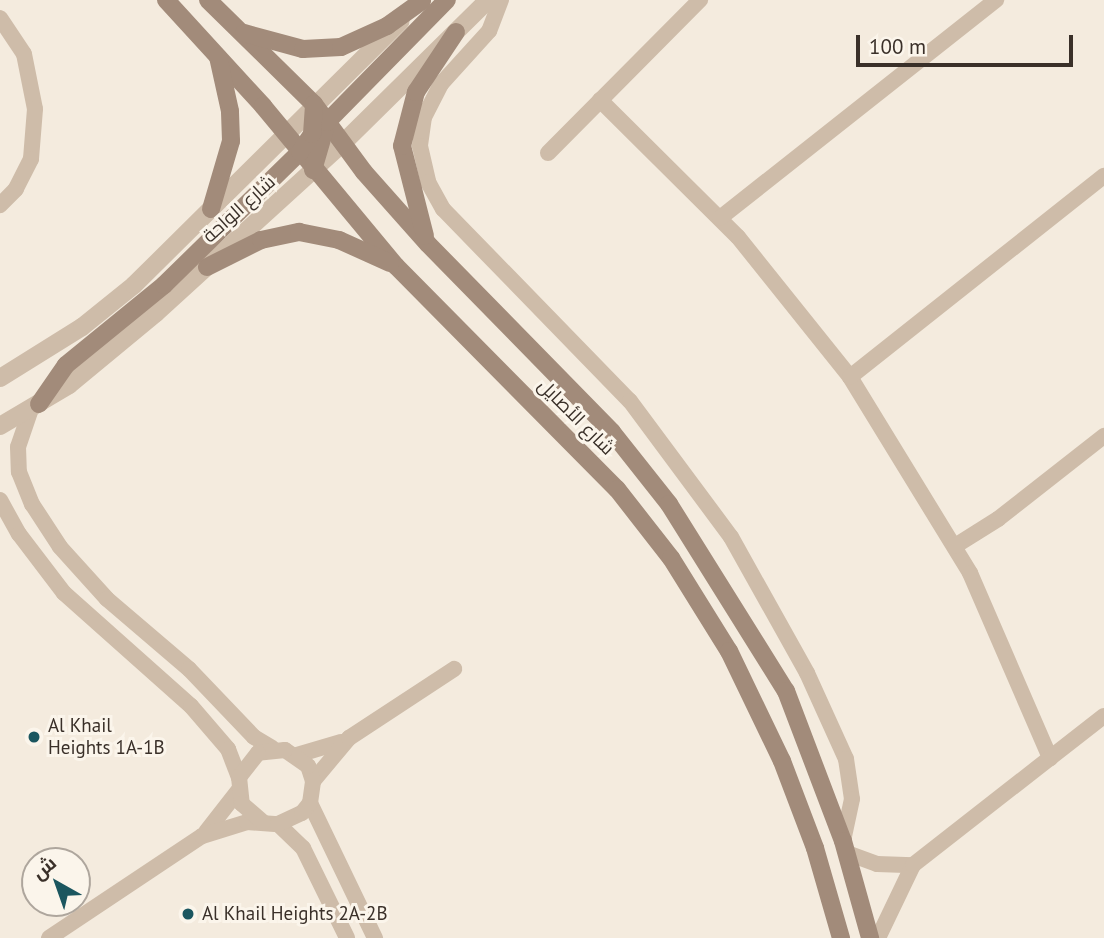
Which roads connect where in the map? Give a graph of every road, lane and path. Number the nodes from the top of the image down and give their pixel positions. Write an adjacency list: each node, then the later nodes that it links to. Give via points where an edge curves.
1 (166, 0): 12 (main road, شارع الأصايل)
2 (208, 0): 10 (main road, شارع الأصايل)
3 (447, 0): 15 (main road)
4 (488, 0): 11 (street, شارع الواحة)
5 (501, 0): 48 (street, via 489,32 440,84 424,117 420,146 428,183 443,209 630,401 731,537 807,673 846,760 852,799)
6 (700, 0): 13 (street)
7 (996, 0): 24 (street)
8 (423, 1): 10 (main road, via 387,26 341,47 303,49); 14 (street, شارع الواحة)
9 (0, 18): 22 (street, via 24,54 35,109 31,159 16,189)
10 (240, 32): 14 (main road, شارع الأصايل)
11 (456, 32): 17 (street, شارع الواحة); 25 (main road, via 416,92 402,146)
12 (217, 54): 16 (main road, شارع الأصايل); 23 (main road, via 230,111 231,141)
13 (600, 100): 19 (street); 24 (street)
14 (314, 104): 15 (main road, شارع الأصايل); 16 (street, شارع الواحة); 18 (main road, via 312,134)
15 (327, 122): 17 (main road, شارع الأصايل); 20 (main road)
16 (285, 133): 18 (main road, شارع الأصايل); 23 (street, شارع الواحة)
17 (342, 144): 20 (street, شارع الواحة); 25 (main road, شارع الأصايل)
18 (300, 152): 20 (main road, شارع الأصايل); 30 (main road, via 164,285 66,365)
19 (548, 153)
20 (313, 170): 26 (main road, شارع الأصايل); 27 (street, شارع الواحة)
21 (1104, 176): 28 (street)
22 (0, 205)
23 (211, 209): 29 (street, شارع الواحة, via 110,305)
24 (720, 218): 28 (street)
25 (428, 244): 48 (main road, شارع الأصايل, via 612,432 669,504 786,691)
26 (396, 266): 27 (main road, via 338,240 299,232 261,240); 53 (main road, شارع الأصايل, via 617,489 701,603 787,772)
27 (207, 267): 30 (street, شارع الواحة, via 106,356)
28 (850, 377): 34 (street)
29 (0, 378)
30 (35, 406): 31 (street, شارع الواحة); 35 (street, via 18,447 19,472 32,504)
31 (0, 426)
32 (1104, 436): 34 (street, via 998,519)
33 (0, 500): 36 (street)
34 (955, 546): 42 (street, via 984,601)
35 (60, 547): 36 (street); 40 (street, via 107,599 189,669 254,737)
36 (40, 563): 44 (street, via 85,613 191,706 228,749)
37 (454, 669): 39 (street)
38 (1104, 716): 42 (street)
39 (349, 738): 41 (street); 43 (street)
40 (272, 748): 41 (street); 44 (street, via 246,763)
41 (298, 755): 43 (street)
42 (1050, 758): 49 (street)
43 (313, 781): 45 (street)
44 (239, 784): 46 (street, via 242,804); 47 (street)
45 (310, 803): 46 (street, via 291,821); 52 (street)
46 (270, 823): 47 (street, via 231,825); 51 (street, via 303,848)
47 (202, 836): 50 (street)
48 (845, 847): 49 (street, via 877,864); 54 (main road, شارع الأصايل)
49 (913, 865): 55 (street)
50 (49, 938)
51 (347, 938)
52 (375, 938)
53 (841, 938)
54 (870, 938)
55 (878, 938)

